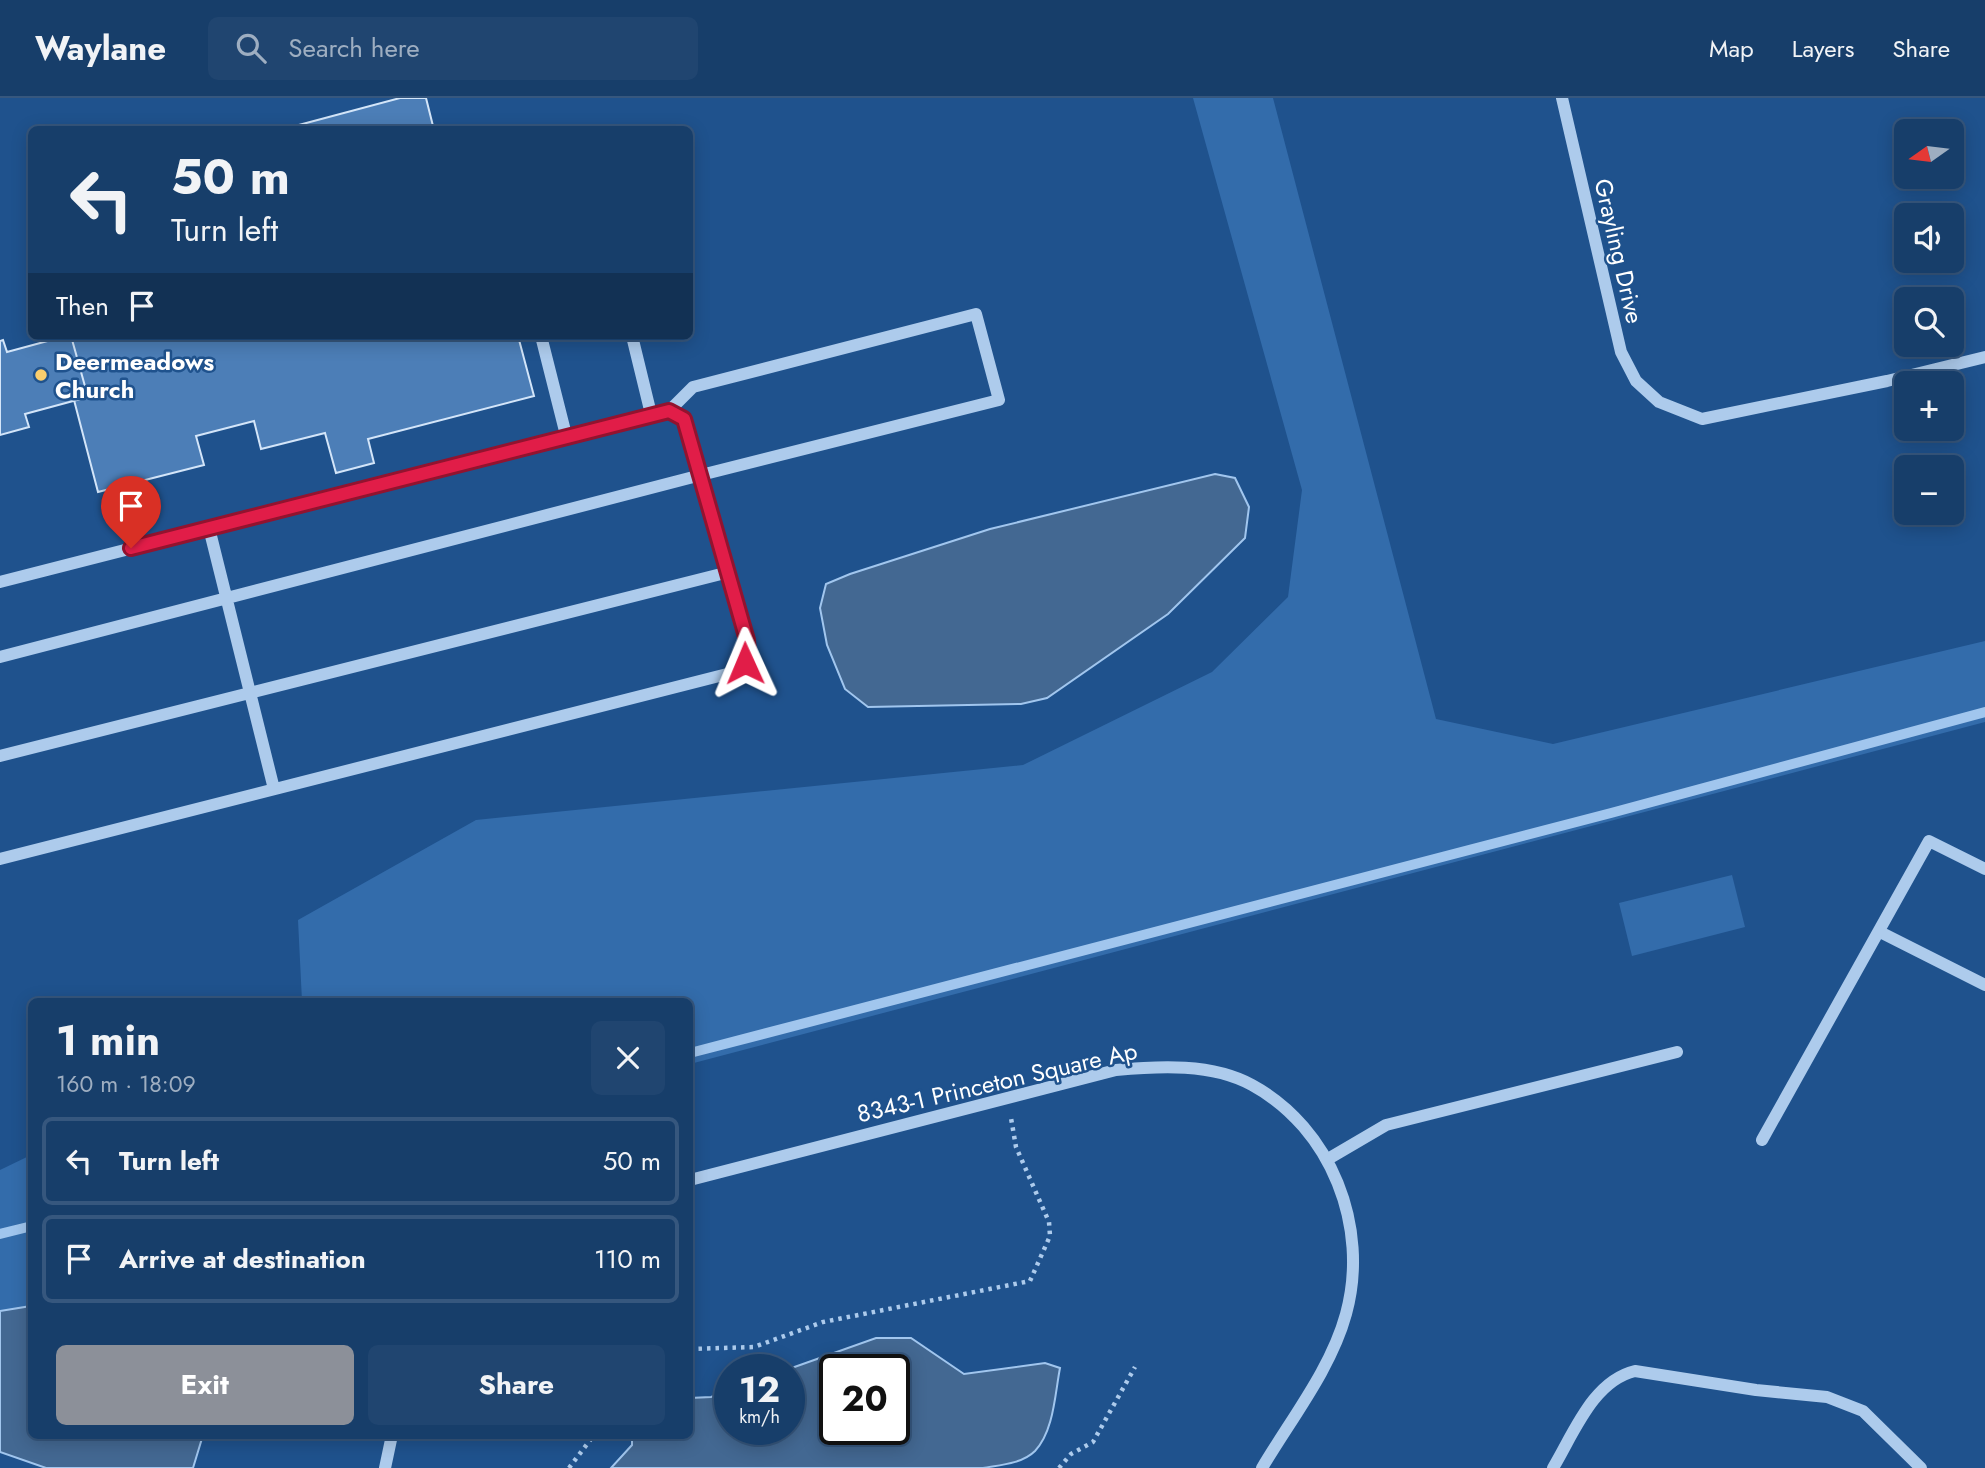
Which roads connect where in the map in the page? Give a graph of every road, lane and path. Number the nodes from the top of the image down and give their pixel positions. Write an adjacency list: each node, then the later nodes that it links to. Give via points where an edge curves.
1 (1562, 98): 4 (street, Grayling Drive, via 1621,352 1636,380 1658,402 1702,419)
2 (542, 340): 7 (street)
3 (633, 340): 6 (street)
4 (1985, 357)
5 (669, 411): 6 (street); 8 (street, via 684,419); 8 (street, via 693,387 976,314 999,400)
6 (652, 414): 7 (street)
7 (566, 435): 9 (street)
8 (701, 475): 10 (street); 12 (street)
9 (209, 528): 11 (street); 12 (street)
10 (729, 572): 14 (street); 16 (street, via 748,652 735,672)
11 (0, 582)
12 (226, 598): 13 (street); 14 (street)
13 (0, 657)
14 (250, 692): 15 (street); 16 (street)
15 (0, 755)
16 (274, 789): 17 (street)
17 (0, 859)
18 (1985, 869): 19 (street, via 1929,841)
19 (1881, 932): 20 (street); 23 (street)
20 (1985, 985)
21 (1677, 1052): 24 (street, via 1386,1125)
22 (1007, 1097): 24 (street, 8343-1 Princeton Square Ap, via 1116,1070 1159,1066 1206,1071 1250,1084 1281,1105 1309,1131); 25 (street, 8343-1 Princeton Square Ap); 26 (path, via 1016,1147 1050,1236 1030,1281 823,1322 754,1347)
23 (1762, 1140)
24 (1328, 1159): 33 (street, 8343-1 Princeton Square Ap, via 1349,1221 1353,1268 1347,1312 1335,1346)
25 (693, 1180)
26 (693, 1349)
27 (1135, 1367): 32 (path, via 1093,1442 1071,1454)
28 (391, 1439): 30 (street)
29 (591, 1439): 31 (path)
30 (386, 1468)
31 (569, 1468)
32 (1059, 1468)
33 (1262, 1468)
34 (1553, 1468): 35 (street, via 1601,1388 1617,1375 1635,1371 1827,1397 1863,1411)
35 (1921, 1468)

